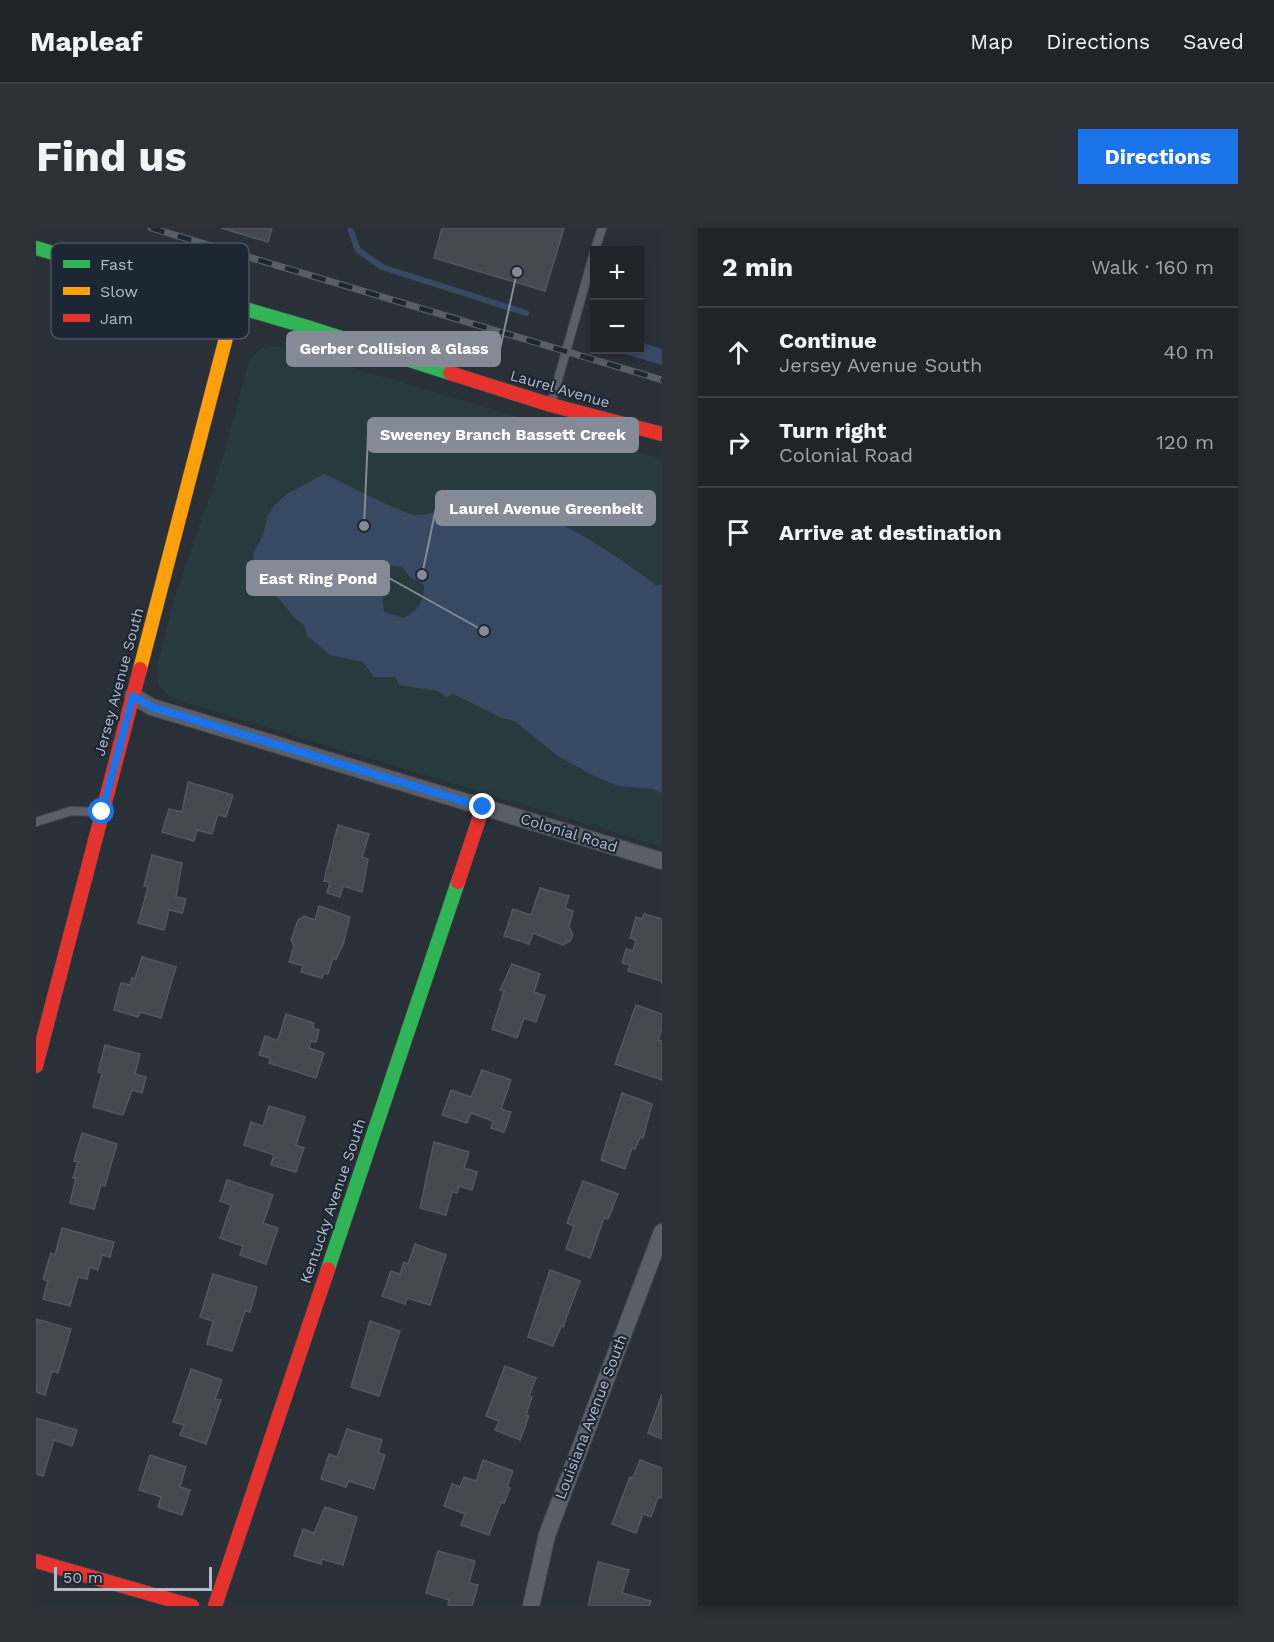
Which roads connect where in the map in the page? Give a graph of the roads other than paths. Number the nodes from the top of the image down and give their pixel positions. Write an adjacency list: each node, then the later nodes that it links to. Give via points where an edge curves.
1 (602, 228): 2 (lane)
2 (597, 246)
3 (36, 248): 4 (street, Laurel Avenue)
4 (51, 252)
5 (590, 269): 8 (lane)
6 (249, 312): 8 (street, Laurel Avenue)
7 (226, 339): 10 (street, Jersey Avenue South)
8 (551, 405): 9 (street, Laurel Avenue)
9 (662, 434)
10 (133, 696): 11 (street, Colonial Road, via 152,707); 12 (street, Jersey Avenue South)
11 (483, 807): 14 (street, Colonial Road); 19 (street, Kentucky Avenue South)
12 (102, 812): 13 (lane, via 71,811); 15 (street, Jersey Avenue South)
13 (36, 822)
14 (662, 861)
15 (36, 1066)
16 (662, 1232): 20 (street, Louisiana Avenue South, via 550,1527)
17 (36, 1561): 18 (street)
18 (192, 1606)
19 (215, 1606)
20 (531, 1606)

